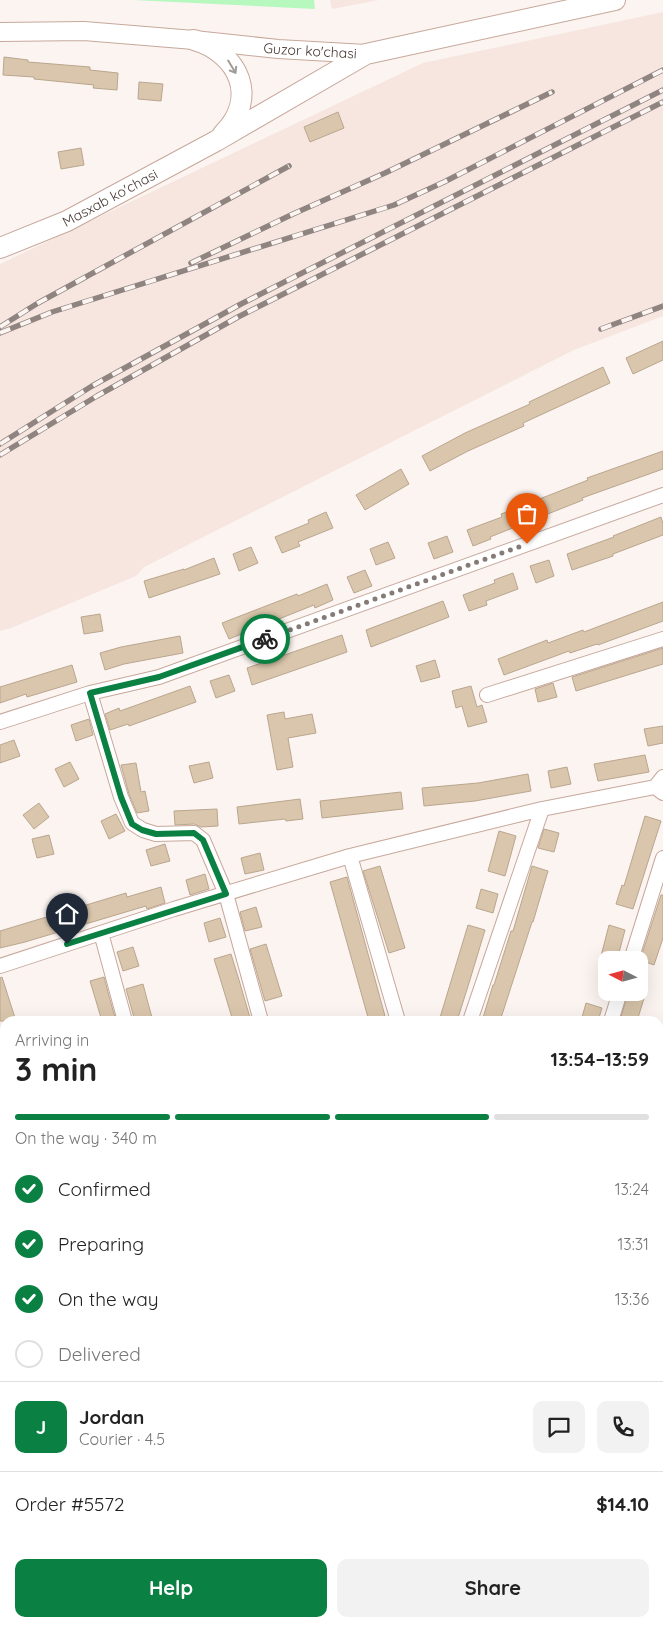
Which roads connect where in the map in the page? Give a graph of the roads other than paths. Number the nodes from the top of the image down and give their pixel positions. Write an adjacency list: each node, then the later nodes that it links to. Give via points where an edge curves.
1 (615, 0): 4 (main road, Guzor ko'chasi)
2 (0, 32): 3 (street, Guzor ko'chasi, via 84,31)
3 (194, 40): 4 (street, Guzor ko'chasi); 5 (main road, one-way to 5, via 225,55 240,84 241,100 236,116)
4 (366, 54): 5 (main road, Masxab ko'chasi)
5 (216, 141): 6 (main road, Masxab ko'chasi, via 67,221)
6 (0, 248)
7 (663, 495): 9 (street, via 159,677)
8 (663, 640): 10 (street)
9 (90, 693): 11 (street); 16 (street, via 132,824 156,834 194,833 203,840)
10 (487, 695)
11 (0, 722)
12 (660, 786): 13 (street)
13 (542, 810): 14 (street); 24 (street)
14 (350, 856): 16 (street); 23 (street)
15 (663, 858): 18 (street)
16 (226, 894): 17 (street); 22 (street)
17 (101, 933): 19 (street); 21 (street)
18 (633, 951)
19 (0, 966)
20 (617, 1001): 25 (street)
21 (124, 1016)
22 (260, 1016)
23 (397, 1016)
24 (472, 1016)
25 (613, 1016)

